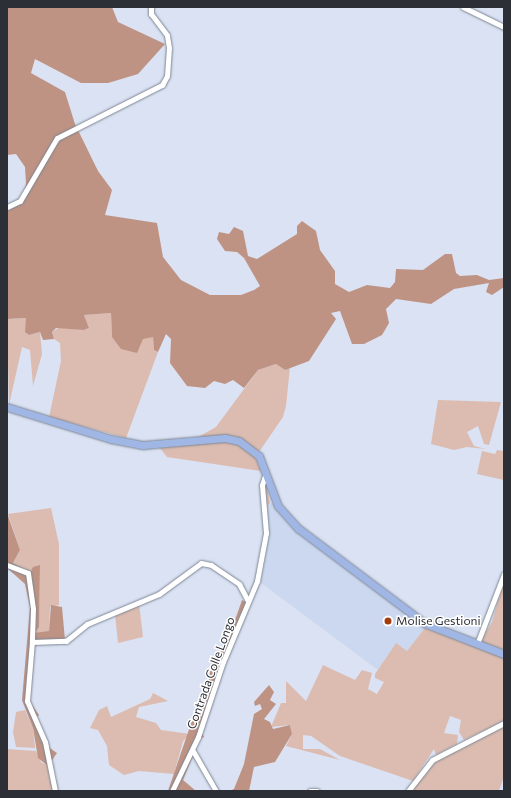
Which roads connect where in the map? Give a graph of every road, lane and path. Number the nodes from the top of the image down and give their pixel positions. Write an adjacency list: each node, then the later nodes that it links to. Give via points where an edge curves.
1 (151, 7): 4 (street, via 151,14 167,35 169,48 167,76 162,85 57,138 20,201)
2 (463, 7): 3 (street)
3 (504, 27)
4 (7, 207)
5 (7, 407): 6 (main road, via 111,439 143,444 236,440 259,456)
6 (266, 473): 9 (street, Contrada Colle Longo, via 262,485 265,542 257,581); 11 (main road, via 281,511 299,528 424,623)
7 (7, 565): 10 (street, via 28,573 33,609)
8 (504, 574): 11 (street)
9 (248, 601): 10 (street, via 238,584 212,565 202,563 159,594 87,624 66,641); 14 (street, Contrada Colle Longo)
10 (32, 642): 15 (street, via 27,701 45,742)
11 (477, 644): 12 (main road)
12 (504, 654)
13 (504, 723): 20 (street, via 432,760)
14 (193, 751): 16 (street, Contrada Colle Longo); 17 (street)
15 (55, 791)
16 (172, 791)
17 (216, 791)
18 (310, 791): 19 (street)
19 (317, 791)
20 (408, 791)

